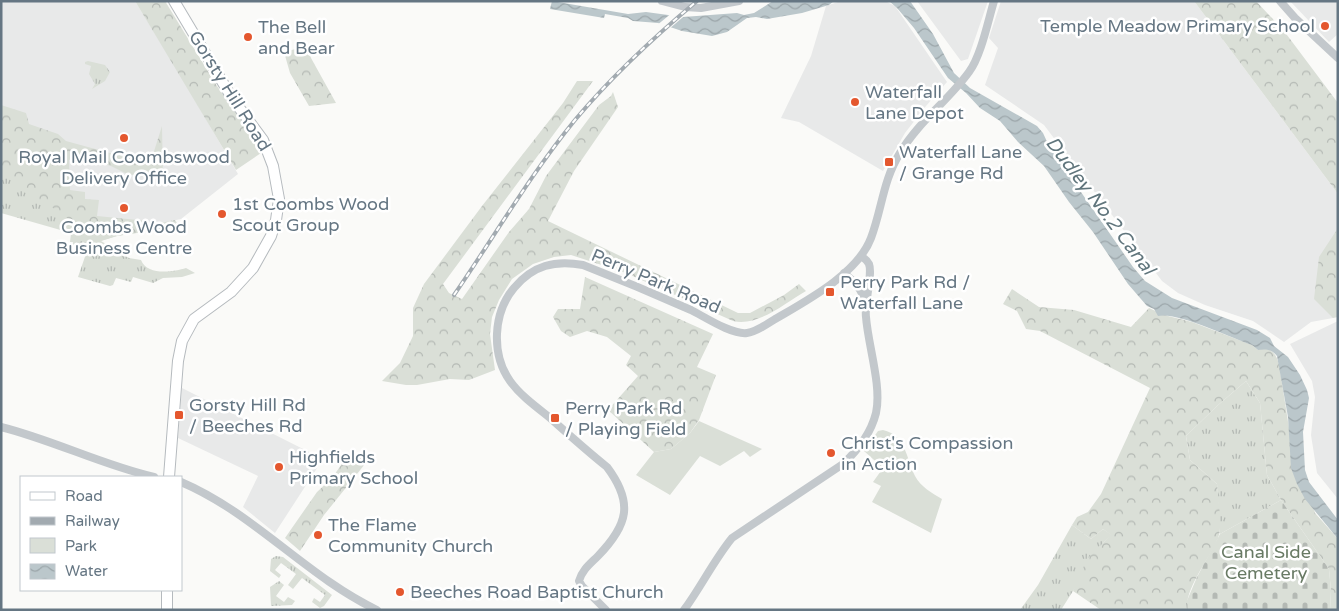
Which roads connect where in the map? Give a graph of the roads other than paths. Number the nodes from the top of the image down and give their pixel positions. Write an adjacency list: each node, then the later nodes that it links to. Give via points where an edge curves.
1 (174, 1): 12 (main road, Gorsty Hill Road, via 232,98 263,140 273,166 278,199 271,236 253,268 231,292 194,319 182,341)
2 (662, 1): 3 (street, via 701,8)
3 (739, 1)
4 (994, 1): 7 (street, Perry Park Road, via 976,59 968,73 919,126 892,166 870,240)
5 (1280, 1): 6 (street)
6 (1338, 58)
7 (861, 256): 8 (street, Perry Park Road); 9 (street, via 870,270)
8 (844, 273): 9 (street, via 858,285); 17 (street, Perry Park Road, via 800,305 754,331 743,333 583,265 550,264 530,273 516,286 504,304 497,335 499,355 507,377 529,401 607,467 623,493 621,524 613,541 581,573 579,581)
9 (866, 307): 18 (street, via 878,396 868,433 843,464 732,538)
10 (1, 427): 11 (street)
11 (150, 476)
12 (169, 476)
13 (182, 482): 16 (street, via 205,492 242,515 333,584)
14 (166, 591): 15 (main road)
15 (167, 610)
16 (377, 610)
17 (606, 610)
18 (684, 610)

